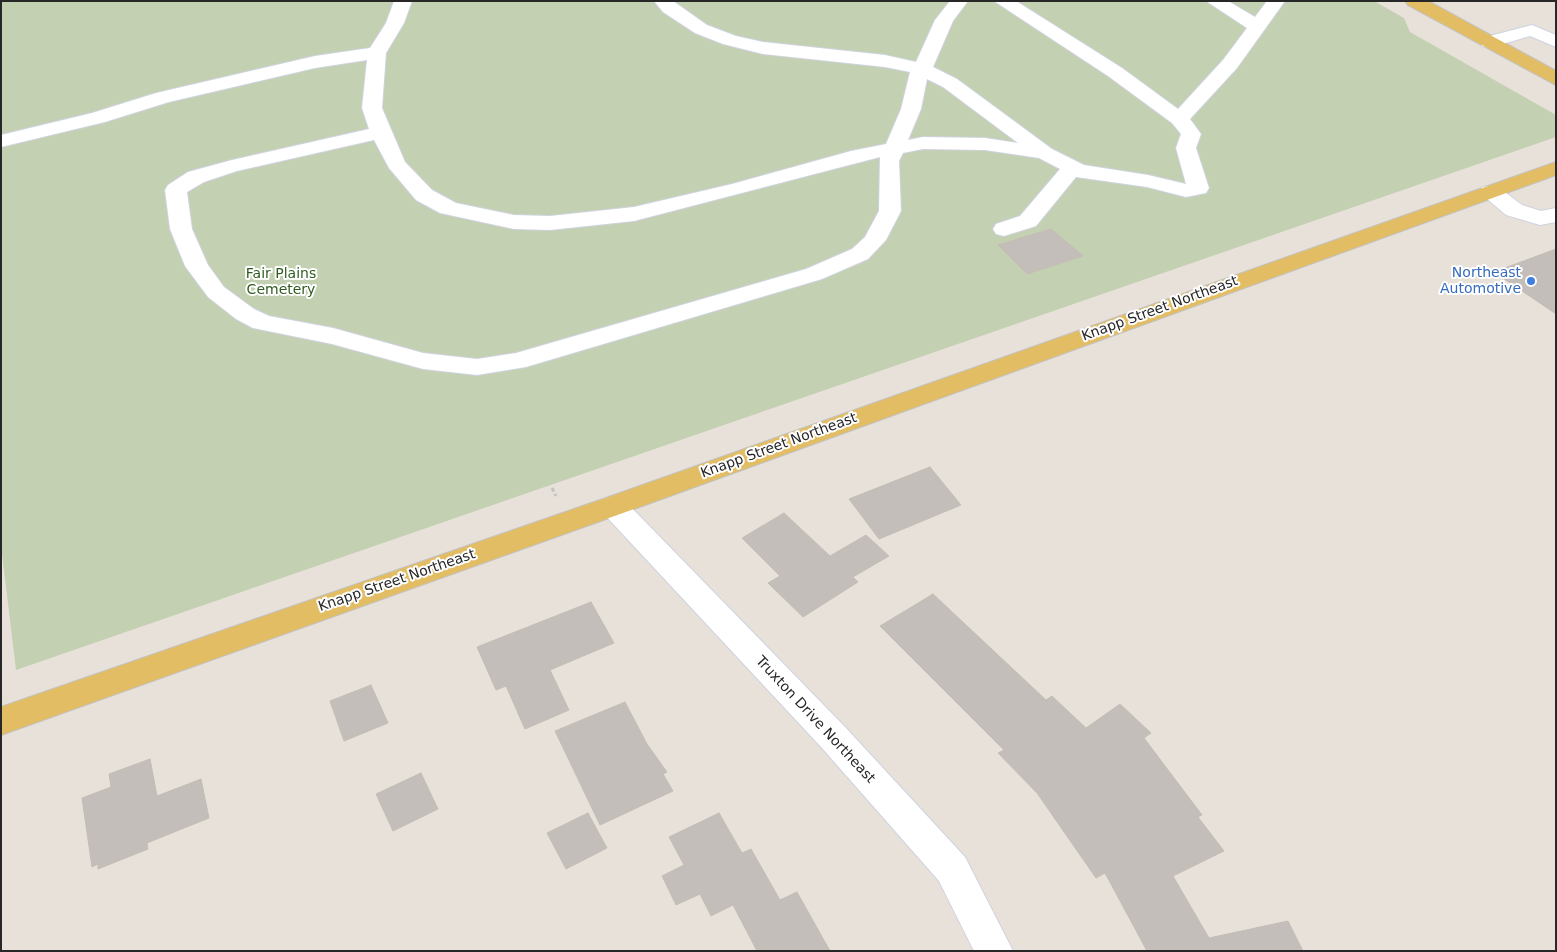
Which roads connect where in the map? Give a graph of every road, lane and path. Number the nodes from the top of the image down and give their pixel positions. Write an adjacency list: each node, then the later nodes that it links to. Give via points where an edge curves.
1 (403, 1): 13 (street, via 395,23)
2 (664, 1): 14 (street, via 682,18 730,40 763,48 885,61)
3 (959, 1): 14 (street, via 944,20 926,63)
4 (1003, 1): 17 (street, via 1115,72)
5 (1215, 1): 9 (street)
6 (1276, 1): 9 (street)
7 (1414, 1): 11 (main road)
8 (1556, 22): 10 (street)
9 (1257, 26): 17 (street, via 1230,64)
10 (1532, 30): 11 (street); 12 (street)
11 (1489, 42): 15 (main road)
12 (1556, 42)
13 (377, 53): 16 (street, via 314,62); 19 (street, via 372,108)
14 (920, 68): 21 (street, via 911,109); 22 (street, via 950,83)
15 (1553, 75)
16 (163, 97): 18 (street, via 103,103); 20 (street, via 98,118)
17 (1178, 119): 23 (street, via 1191,134 1186,148 1198,188 1186,191)
18 (1, 123)
19 (380, 133): 21 (street, via 396,164 424,195 448,208 514,222 541,223 634,214); 21 (street, via 196,177 176,190 181,228 197,266 216,292 262,323 332,336 423,361 477,367 517,361 639,327 814,274 860,254 875,240 890,211 889,161)
20 (1, 141)
21 (893, 147): 22 (street, via 923,143 985,144)
22 (1045, 153): 23 (street)
23 (1072, 168): 27 (street, via 1028,221)
24 (1556, 168): 25 (main road, Knapp Street Northeast)
25 (1490, 192): 26 (street, via 1514,210 1540,218); 30 (main road, Knapp Street Northeast)
26 (1556, 215)
27 (1004, 229)
28 (552, 488): 29 (path)
29 (556, 497)
30 (613, 506): 31 (main road, Knapp Street Northeast); 32 (street, Truxton Drive Northeast, via 834,738 952,869)
31 (1, 721)
32 (994, 951)

